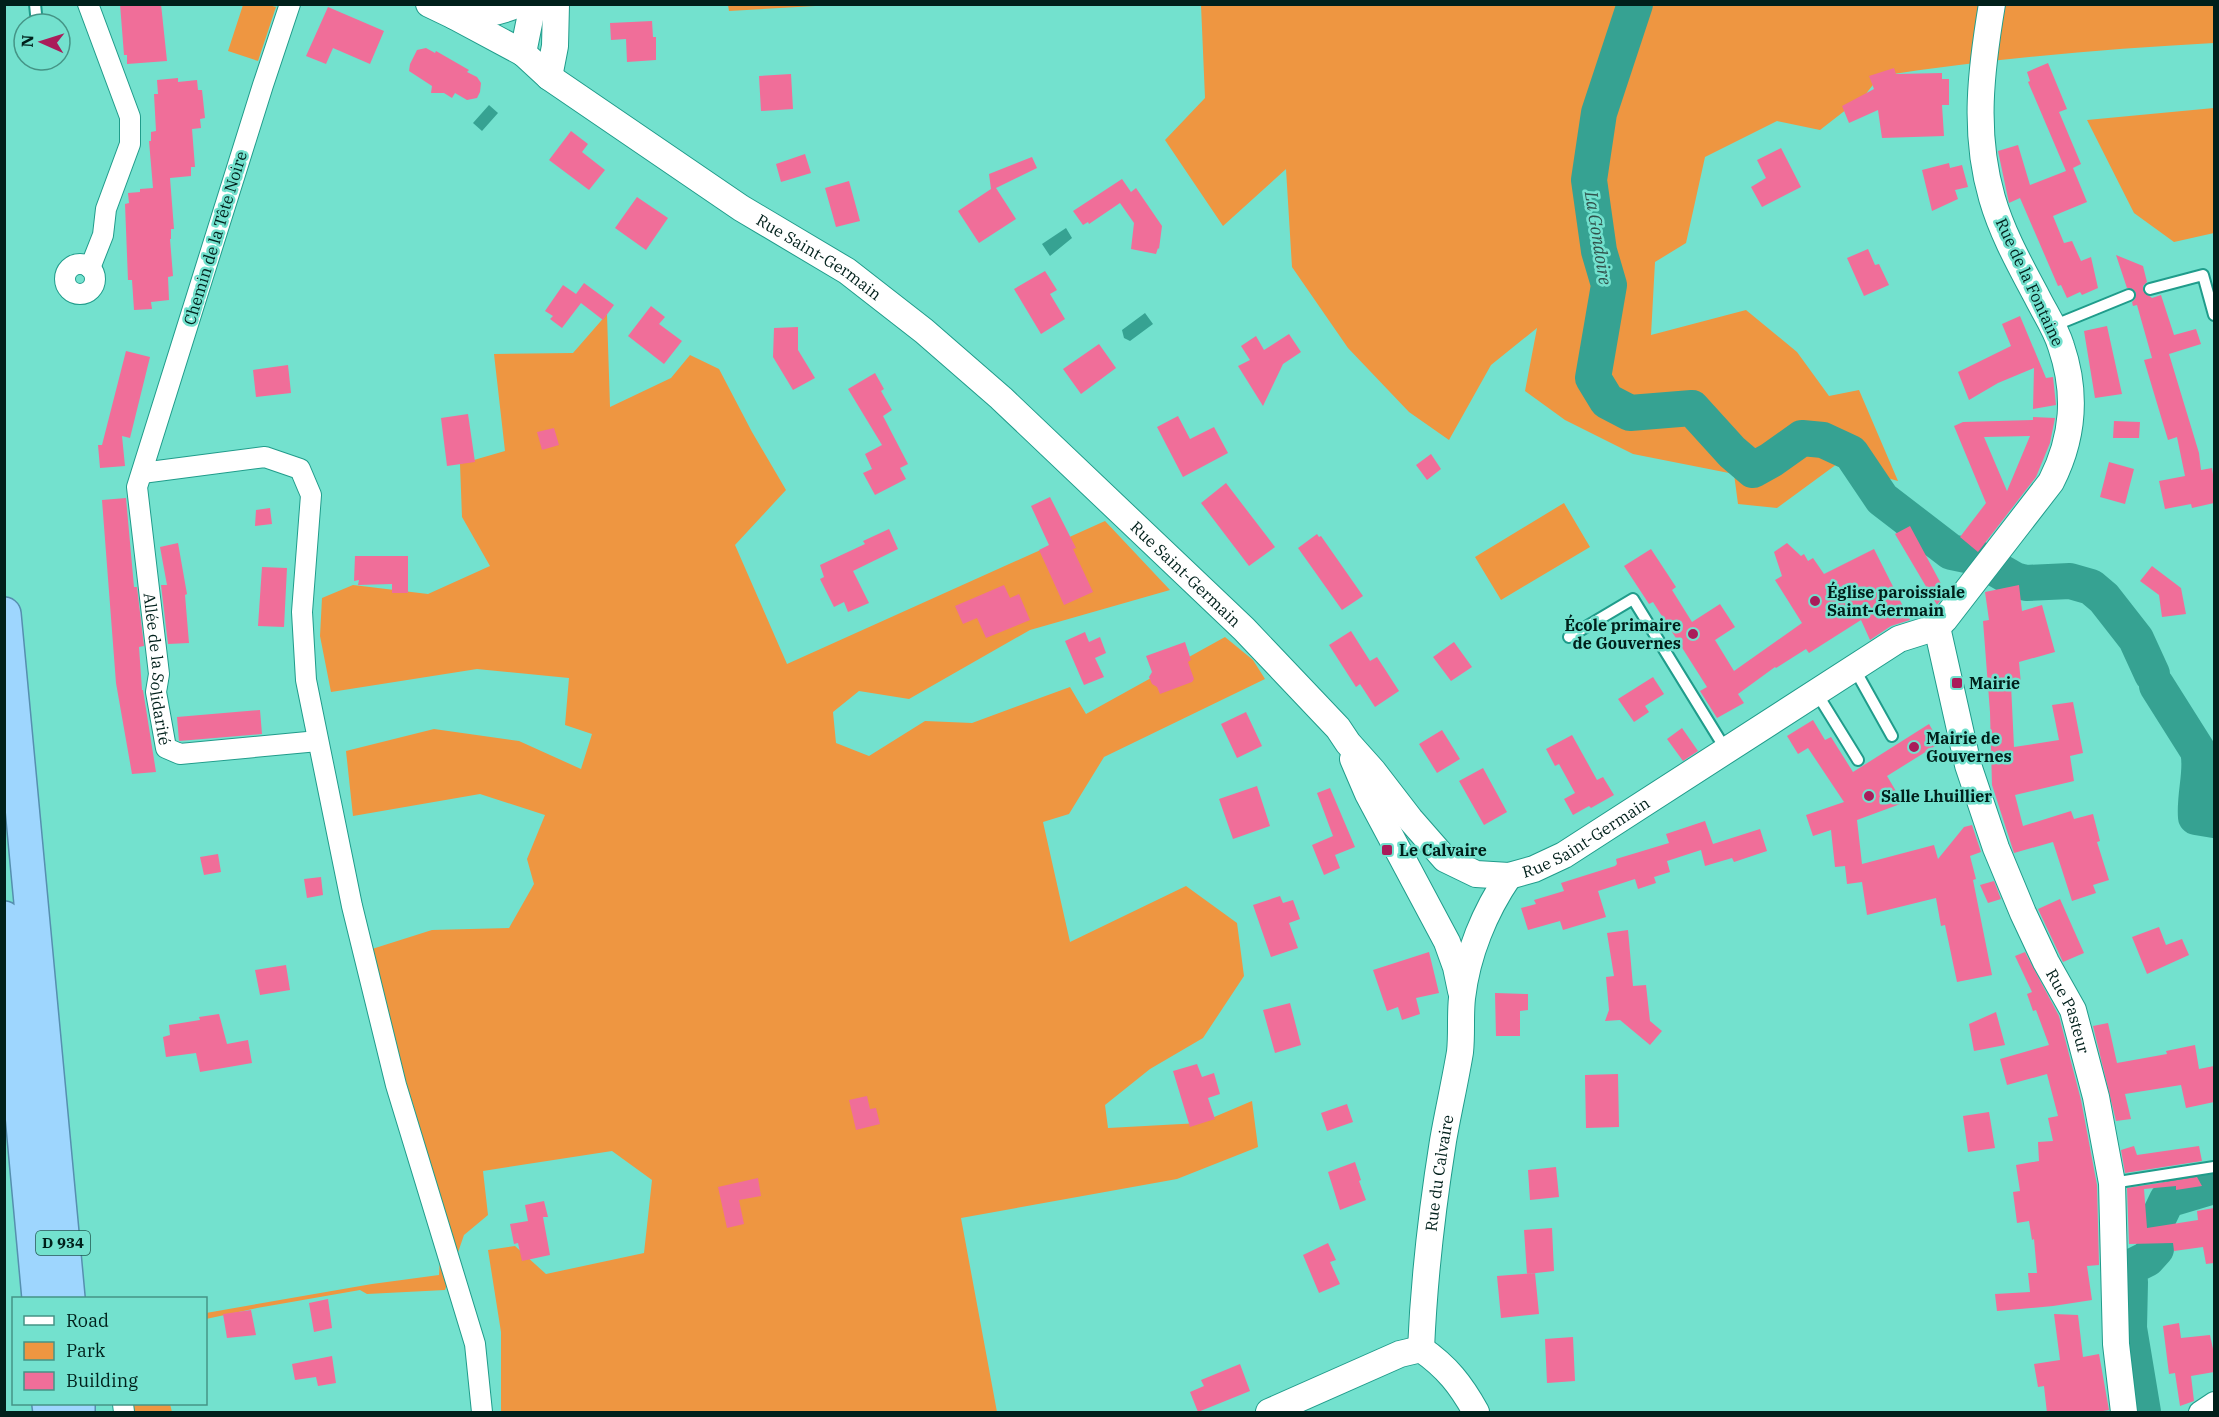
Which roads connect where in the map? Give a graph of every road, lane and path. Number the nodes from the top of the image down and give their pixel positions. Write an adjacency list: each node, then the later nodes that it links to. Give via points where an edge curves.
1 (88, 4): 11 (street, via 130,117 130,144)
2 (290, 4): 16 (street, Chemin de la Tête Noire)
3 (429, 4): 8 (street, Rue Saint-Germain)
4 (518, 4): 8 (street, via 482,15)
5 (533, 4): 9 (street)
6 (556, 4): 10 (street, via 555,46)
7 (1992, 4): 15 (street, Rue de la Fontaine, via 1979,117 1983,159 2004,232)
8 (454, 16): 9 (street, Rue Saint-Germain)
9 (523, 53): 10 (street, Rue Saint-Germain)
10 (549, 76): 24 (street, Rue Saint-Germain, via 741,208 846,271 924,331 1244,629)
11 (90, 268)
12 (2150, 289): 14 (lane, via 2203,275)
13 (2129, 295): 15 (lane)
14 (2214, 315)
15 (2053, 326): 18 (street, Rue de la Fontaine, via 2061,344 2071,395 2069,435 2062,460 2051,482)
16 (142, 473): 23 (street, Allée de la Solidarité, via 137,487 159,674 156,692 166,748 180,754); 23 (street, via 265,457 300,470 311,495 302,612 306,680)
17 (4, 614): 33 (highway, D 934)
18 (1937, 627): 20 (street, Rue Saint-Germain, via 1899,639); 31 (street, Rue Pasteur, via 1968,765 1996,848 2079,1029)
19 (1569, 637): 25 (lane, via 1633,599)
20 (1854, 668): 21 (street, Rue Saint-Germain); 22 (lane)
21 (1816, 692): 25 (street, Rue Saint-Germain); 26 (lane)
22 (1892, 736)
23 (318, 741): 36 (street, via 352,906 396,1085 475,1344)
24 (1348, 743): 27 (street, Rue Saint-Germain, via 1445,859 1476,874); 29 (street, Rue du Calvaire, via 1358,775 1447,942)
25 (1726, 750): 27 (street, Rue Saint-Germain, via 1564,855)
26 (1858, 760)
27 (1509, 876): 29 (street, Rue du Calvaire, via 1481,929)
28 (4, 918): 32 (highway, D 934)
29 (1462, 997): 34 (street, Rue du Calvaire, via 1460,1050 1436,1194)
30 (2214, 1167): 31 (lane)
31 (2112, 1183): 39 (street, Rue Pasteur, via 2116,1344)
32 (39, 1297)
33 (68, 1297)
34 (1421, 1349): 37 (street, via 1400,1354); 38 (street, via 1440,1362)
35 (2214, 1402): 40 (street)
36 (482, 1413)
37 (1269, 1413)
38 (1476, 1413)
39 (2124, 1413)
40 (2199, 1413)

